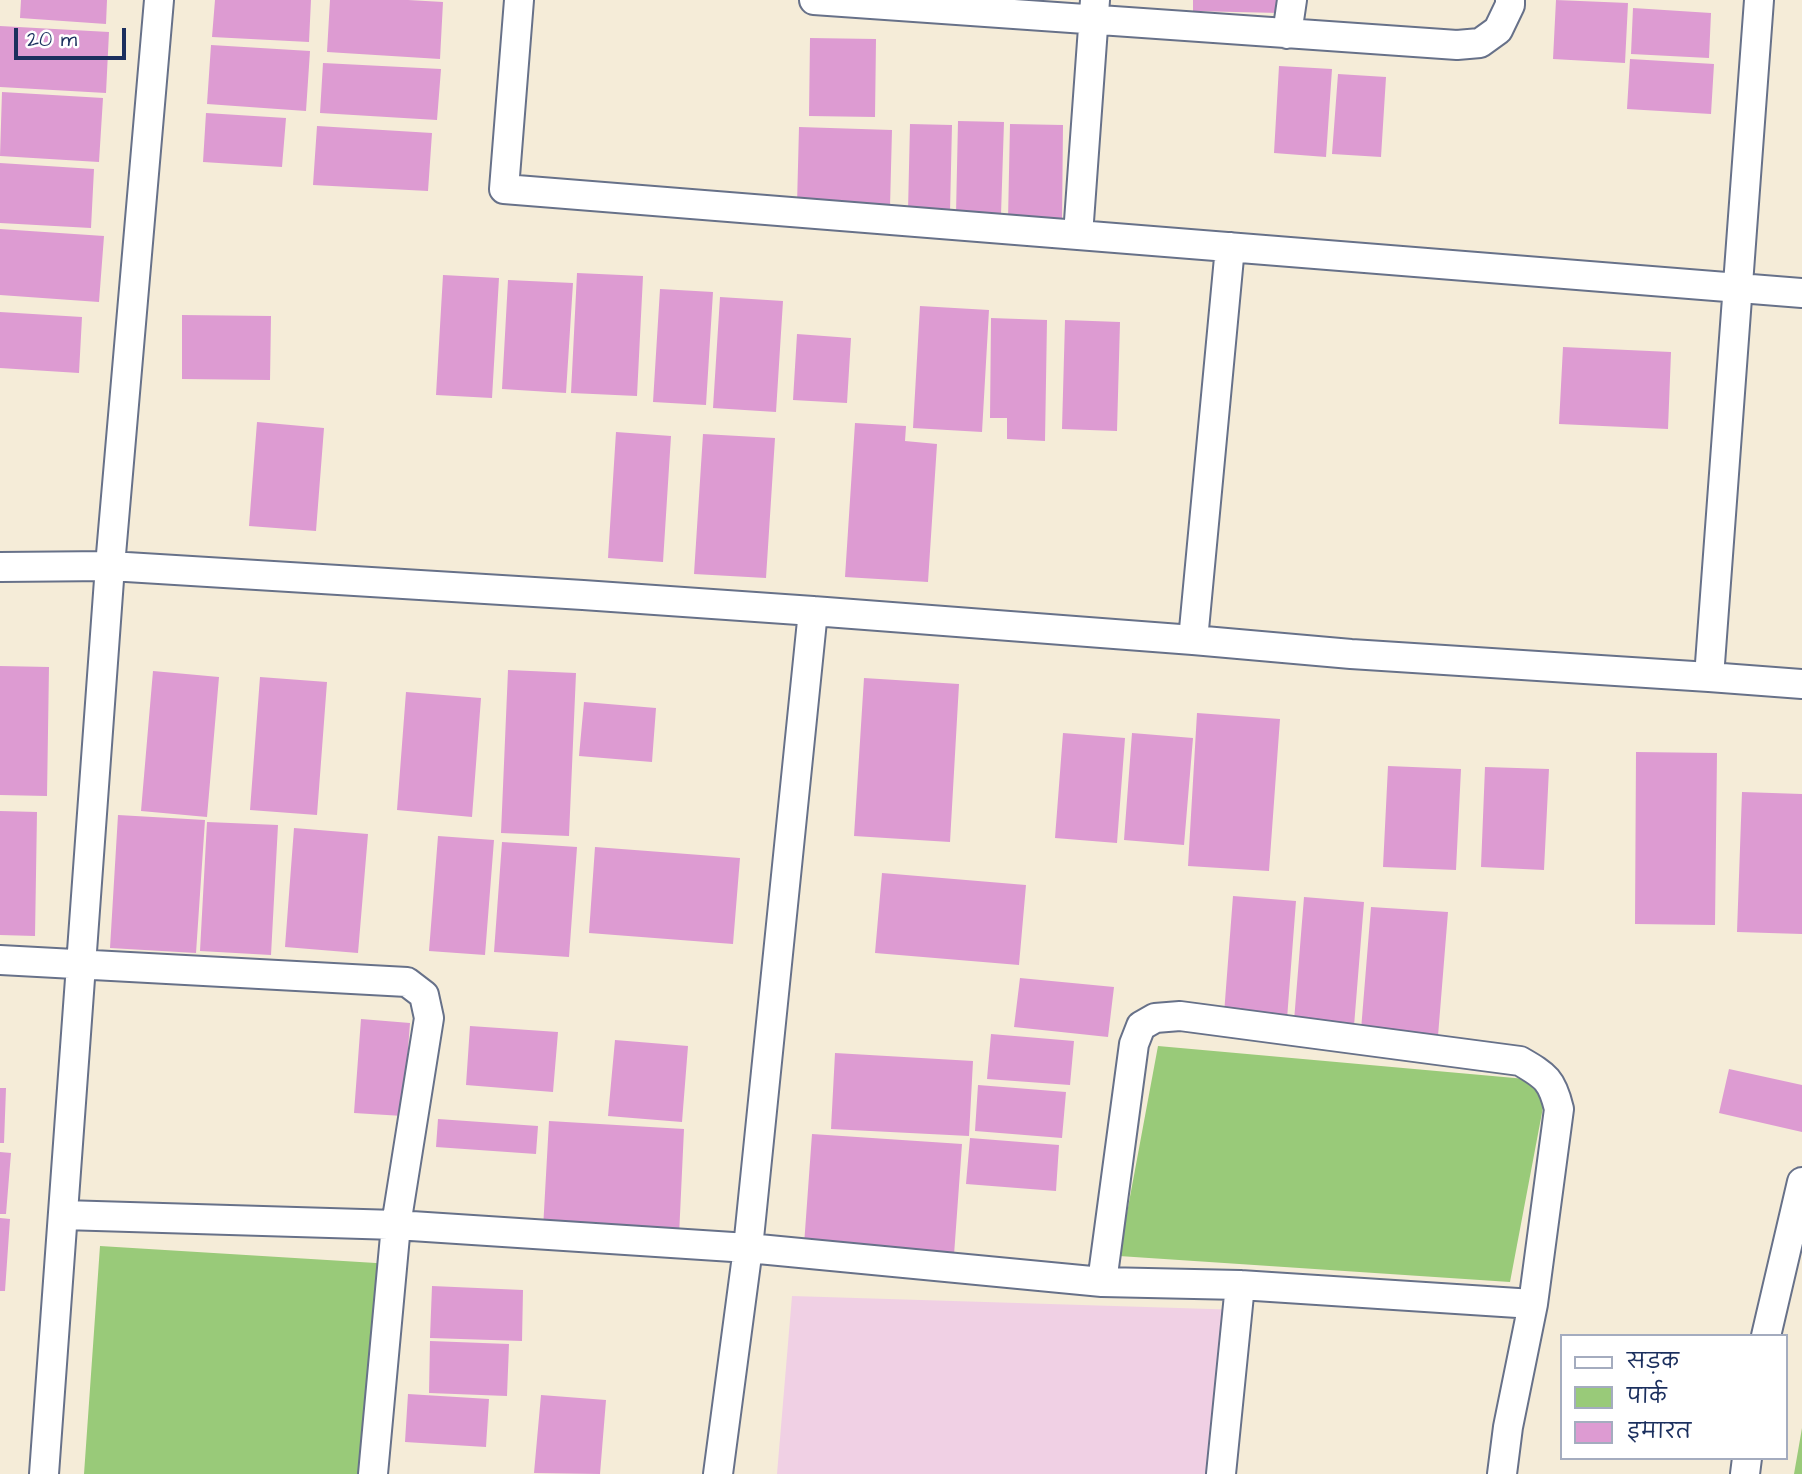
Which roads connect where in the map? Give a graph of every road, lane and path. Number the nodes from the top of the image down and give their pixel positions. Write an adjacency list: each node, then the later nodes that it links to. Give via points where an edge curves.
1 (159, 0): 14 (street)
2 (519, 0): 10 (street, via 504,189)
3 (814, 0): 7 (street)
4 (1292, 0): 9 (street)
5 (1510, 0): 9 (street, via 1498,30 1480,43)
6 (1759, 0): 12 (street)
7 (912, 4): 8 (street)
8 (1094, 10): 9 (street); 10 (street)
9 (1287, 34)
10 (1078, 234): 11 (street)
11 (1230, 247): 12 (street); 17 (street)
12 (1737, 288): 13 (street); 18 (street)
13 (1802, 293)
14 (110, 566): 15 (street); 16 (street); 21 (street)
15 (0, 567)
16 (813, 611): 17 (street); 25 (street)
17 (1193, 640): 18 (street)
18 (1709, 677): 19 (street)
19 (1802, 684)
20 (0, 960): 21 (street)
21 (81, 963): 23 (street); 24 (street, via 407,982 424,995 429,1018)
22 (1802, 1182): 29 (street)
23 (63, 1215): 24 (street); 30 (street)
24 (396, 1225): 25 (street); 31 (street)
25 (748, 1248): 26 (street); 32 (street)
26 (1102, 1282): 27 (street); 28 (street, via 1134,1044 1141,1026 1155,1018 1180,1016 1520,1061 1542,1073 1554,1090 1559,1109)
27 (1240, 1285): 28 (street); 33 (street)
28 (1533, 1304): 34 (street)
29 (1766, 1334)
30 (44, 1474)
31 (373, 1474)
32 (718, 1474)
33 (1221, 1474)
34 (1502, 1474)

